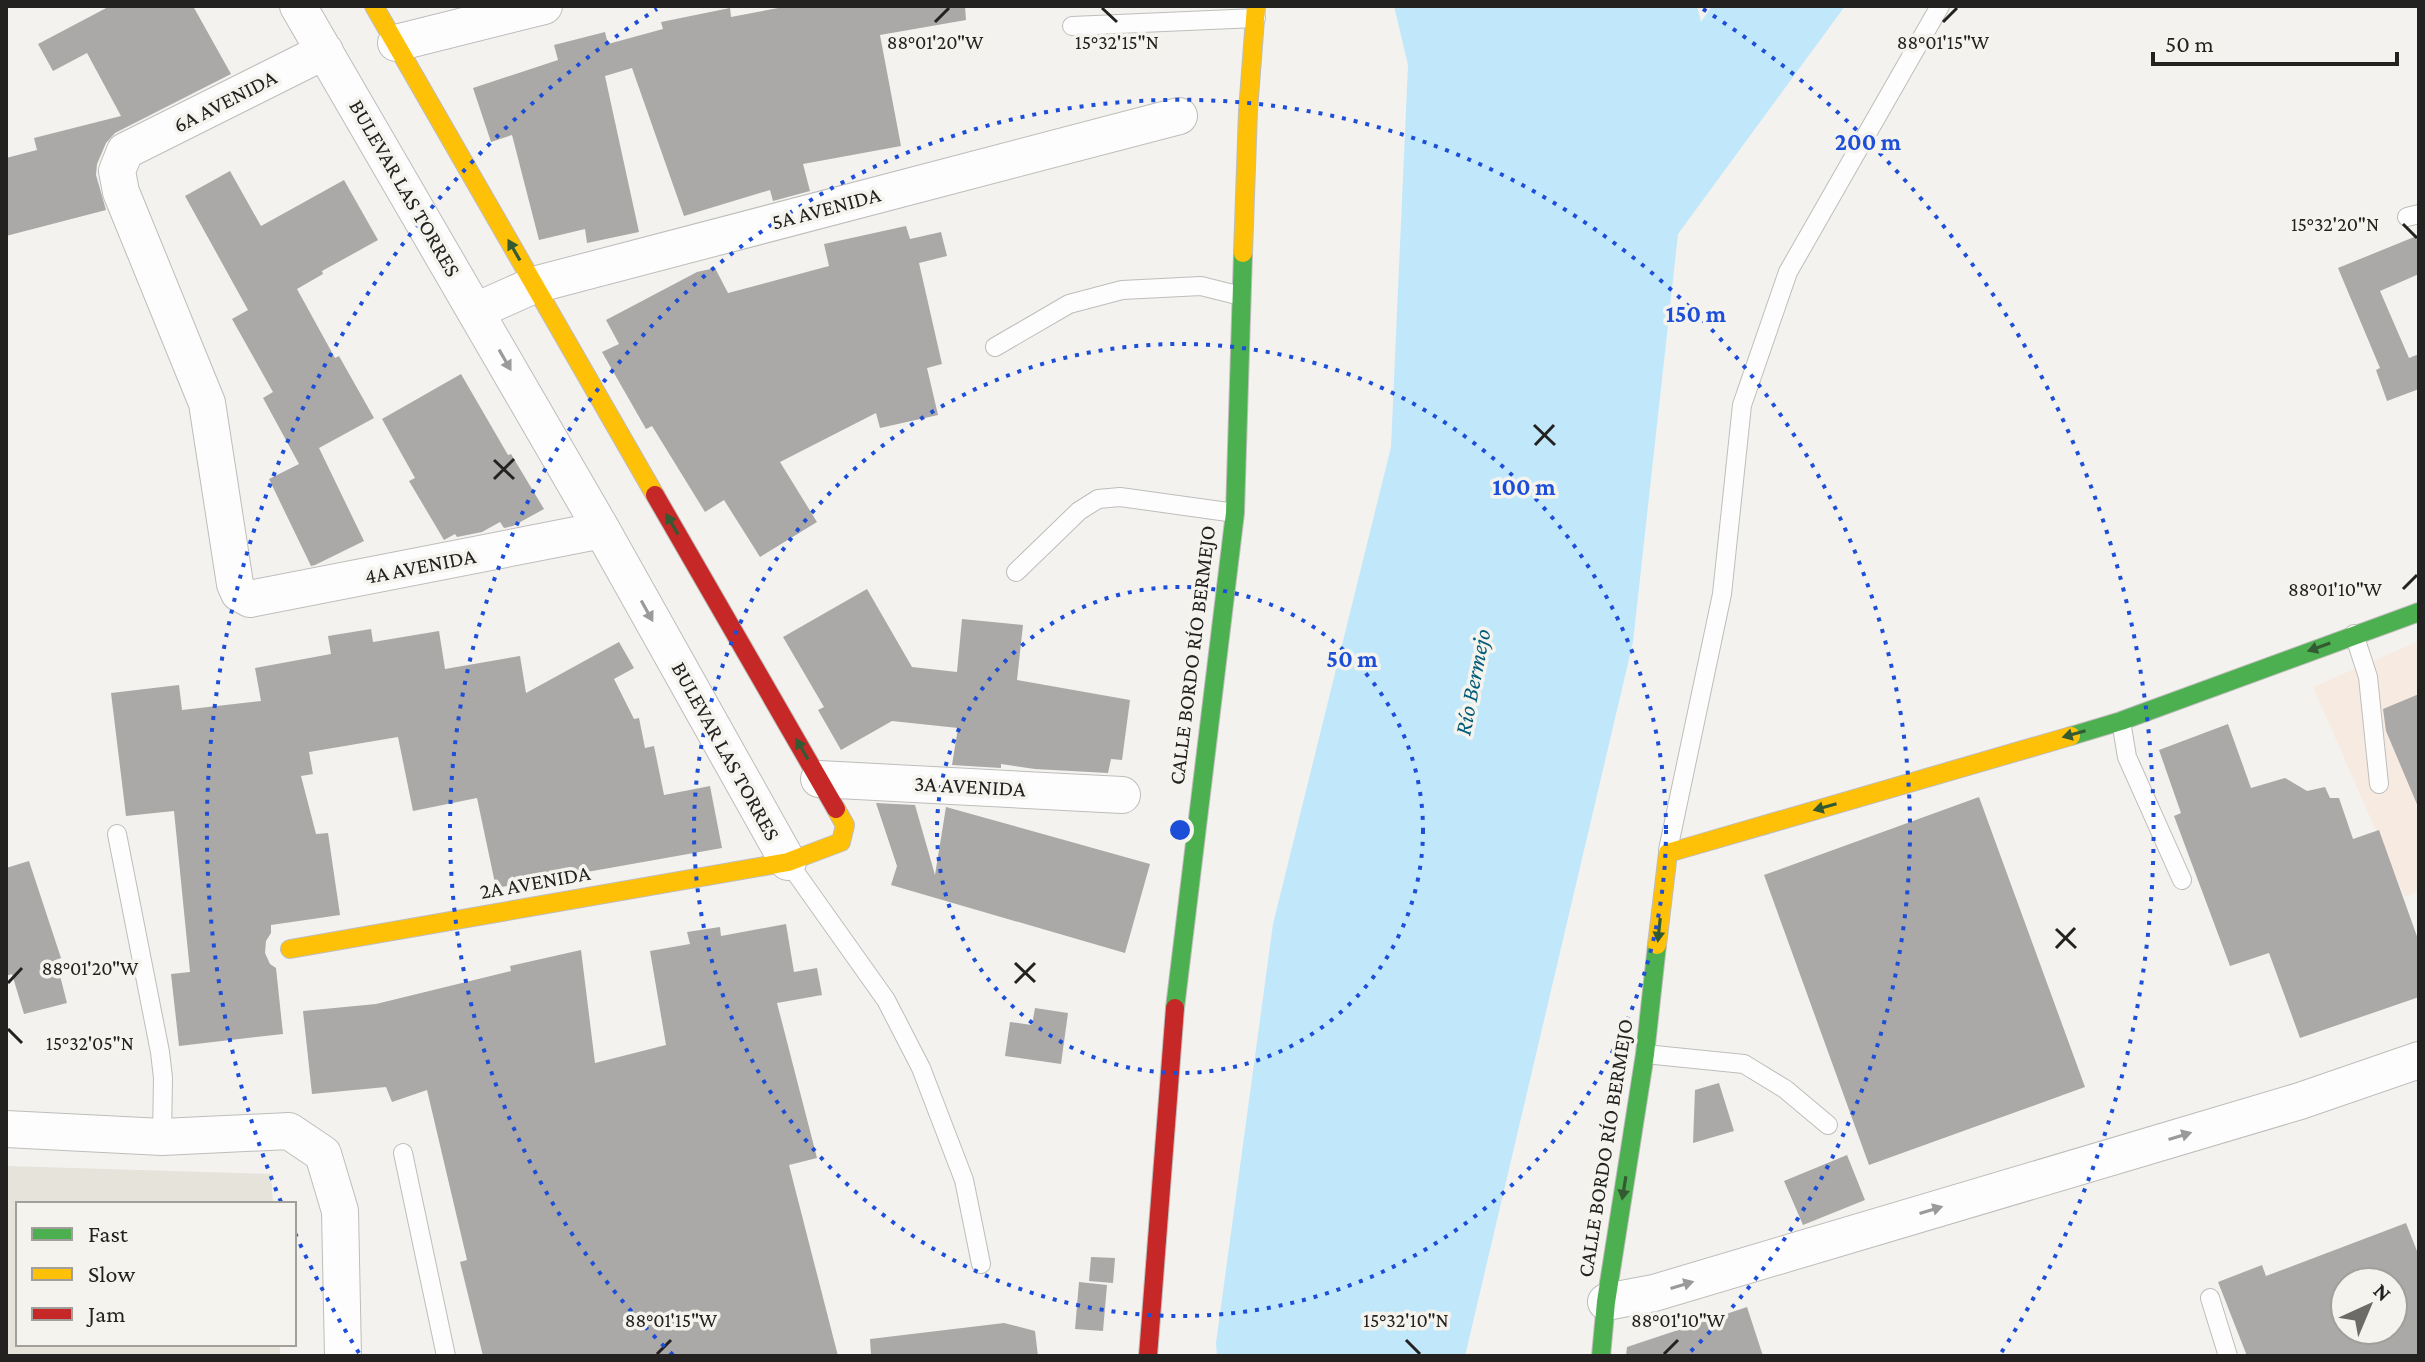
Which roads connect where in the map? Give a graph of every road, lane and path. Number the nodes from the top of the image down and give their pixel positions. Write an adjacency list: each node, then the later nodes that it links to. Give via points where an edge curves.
1 (298, 6): 8 (street, BULEVAR LAS TORRES)
2 (374, 6): 7 (street, BULEVAR LAS TORRES)
3 (544, 6): 7 (street)
4 (1940, 6): 25 (lane, via 1788,272 1742,405 1722,594)
5 (1256, 12): 6 (lane); 11 (street, CALLE BORDO RÍO BERMEJO)
6 (1072, 26)
7 (396, 43): 10 (street, BULEVAR LAS TORRES, one-way to 7)
8 (325, 51): 12 (street, BULEVAR LAS TORRES); 17 (street, 6A AVENIDA, via 125,151 117,171 207,403)
9 (1179, 116): 10 (street, 5A AVENIDA)
10 (534, 285): 12 (street, 5A AVENIDA); 21 (street, BULEVAR LAS TORRES, one-way to 10)
11 (1241, 296): 13 (lane, via 1201,286 1122,290 1069,304); 14 (street, CALLE BORDO RÍO BERMEJO)
12 (476, 311): 15 (street, BULEVAR LAS TORRES, one-way to 15)
13 (995, 347)
14 (1235, 513): 16 (lane, via 1120,497 1098,499); 40 (street, CALLE BORDO RÍO BERMEJO, via 1178,975)
15 (602, 530): 17 (street, 4A AVENIDA, via 250,599); 26 (street, BULEVAR LAS TORRES, one-way to 26)
16 (1016, 572)
17 (239, 593)
18 (2419, 612): 19 (street)
19 (2354, 634): 20 (street, one-way to 20); 22 (lane, via 2368,677)
20 (2121, 721): 25 (street, one-way to 25); 27 (lane, via 2127,757)
21 (819, 779): 23 (street, 3A AVENIDA); 26 (street, BULEVAR LAS TORRES, via 845,825 841,842)
22 (2379, 784)
23 (1122, 795)
24 (117, 834): 33 (lane, via 160,1052)
25 (1668, 853): 29 (street, CALLE BORDO RÍO BERMEJO, one-way to 29)
26 (788, 862): 28 (street, 2A AVENIDA); 35 (lane, via 886,1000 921,1068 964,1180)
27 (2182, 880)
28 (290, 949)
29 (1645, 1054): 31 (lane, via 1744,1064); 37 (street, CALLE BORDO RÍO BERMEJO, one-way to 37)
30 (2419, 1060): 37 (street, one-way to 30, via 1654,1293 2270,1110)
31 (1828, 1125)
32 (6, 1129): 33 (street)
33 (162, 1137): 38 (street, via 289,1131 323,1154 340,1211)
34 (403, 1153): 39 (lane)
35 (981, 1264)
36 (2210, 1298): 42 (lane)
37 (1606, 1302): 41 (street, CALLE BORDO RÍO BERMEJO)
38 (343, 1356)
39 (446, 1356)
40 (1148, 1356)
41 (1601, 1356)
42 (2228, 1356)

